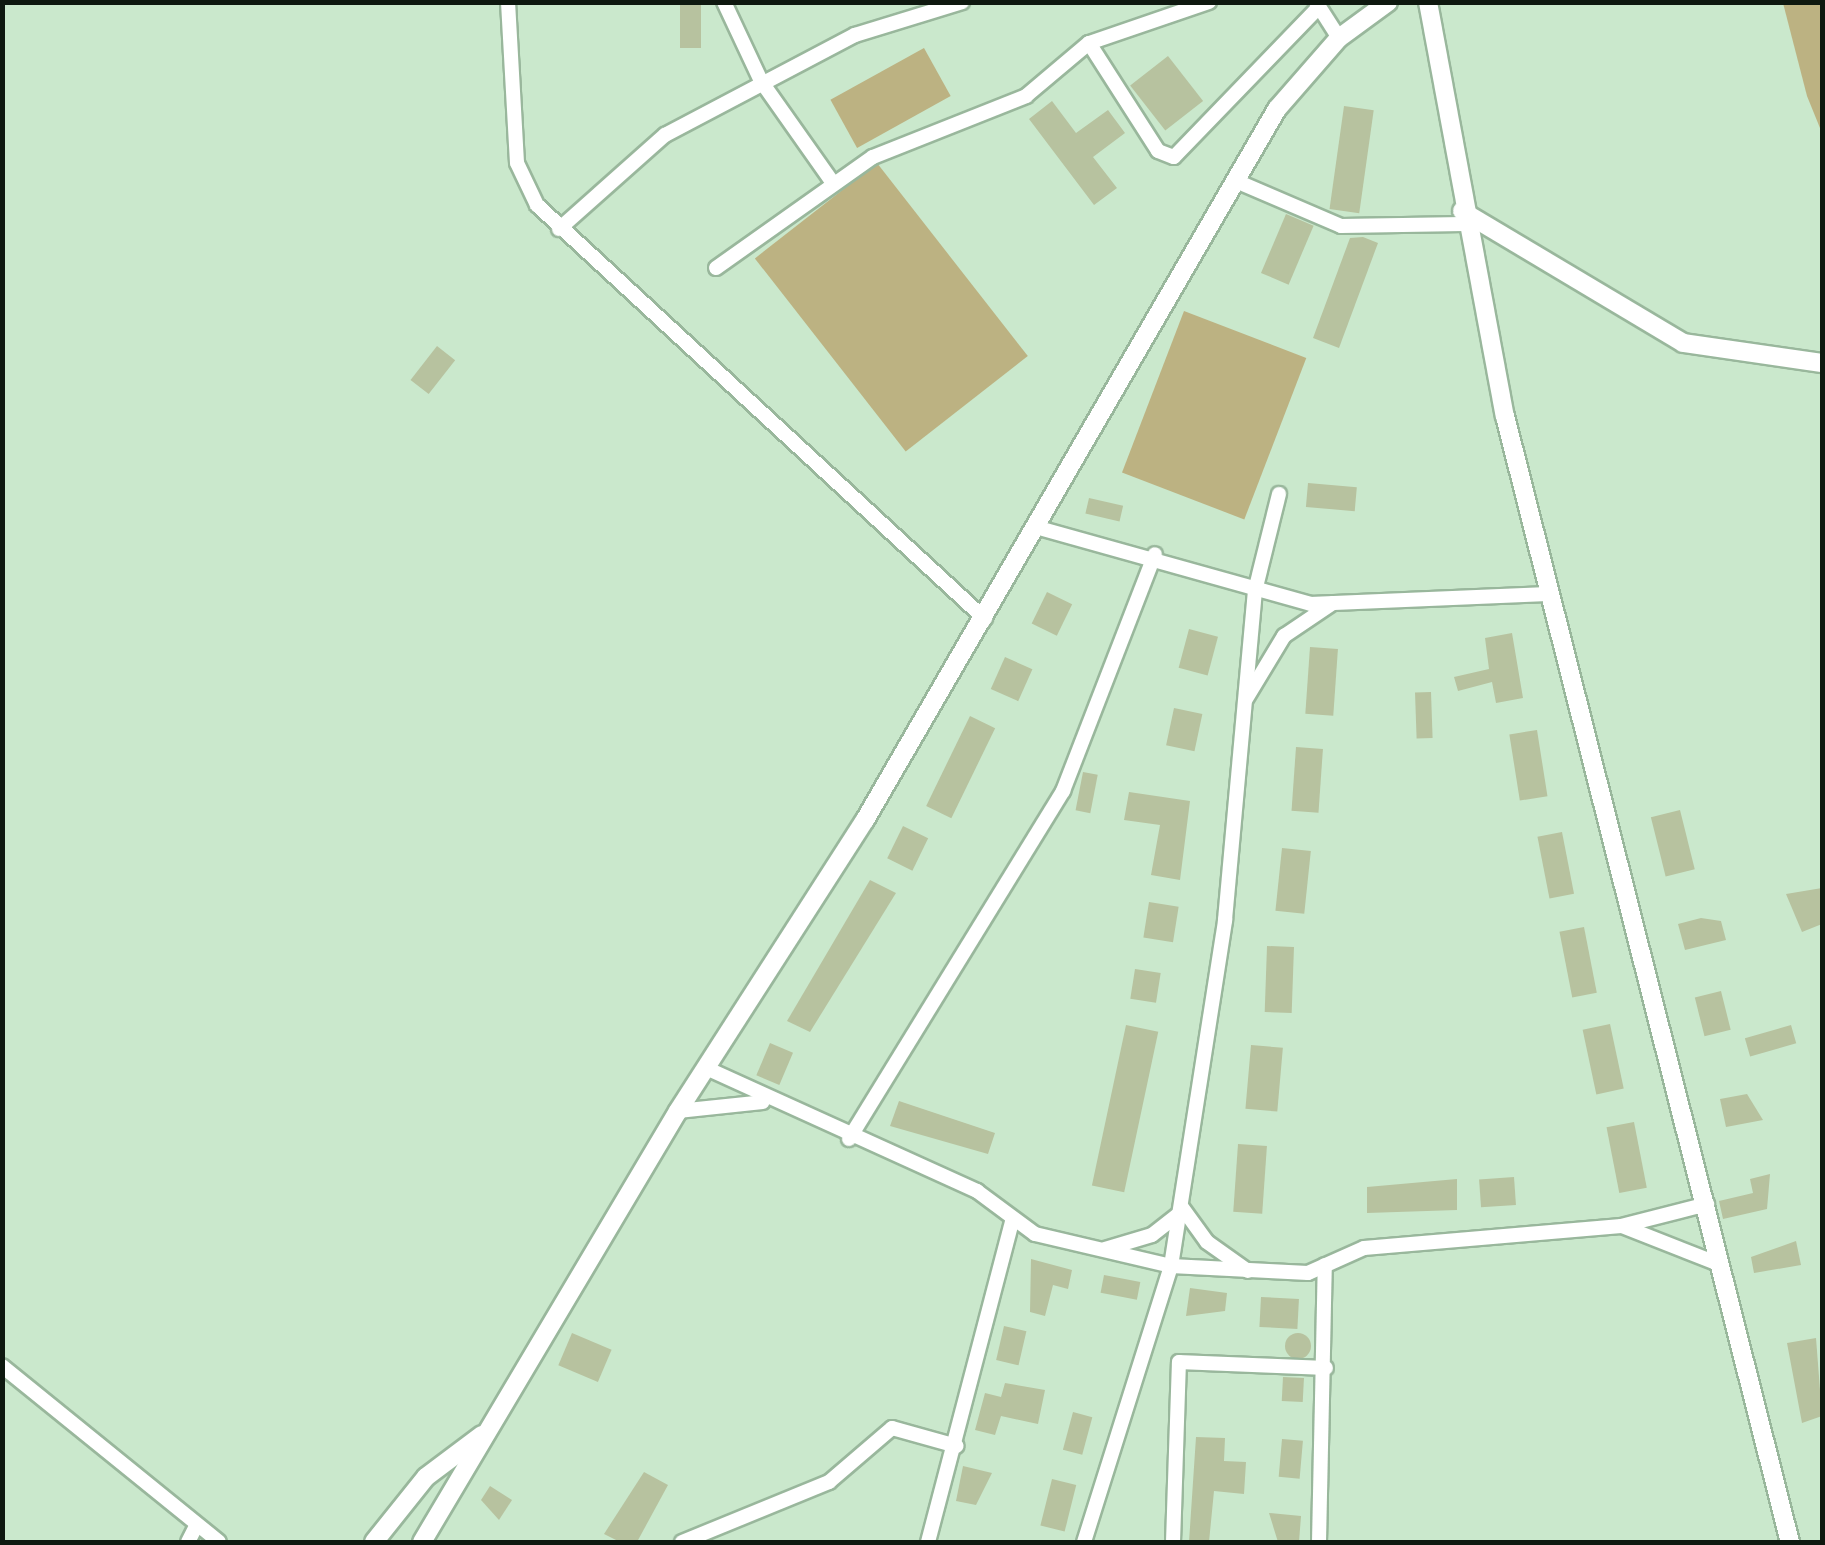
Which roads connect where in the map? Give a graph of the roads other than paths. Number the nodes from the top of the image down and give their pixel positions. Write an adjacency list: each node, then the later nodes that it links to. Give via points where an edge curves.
1 (508, 2): 14 (street, via 517,163)
2 (724, 2): 10 (street)
3 (962, 2): 10 (street, via 854,36)
4 (1209, 2): 9 (street)
5 (1388, 2): 8 (street)
6 (1428, 2): 13 (street)
7 (1317, 4): 8 (street); 9 (street, via 1174,157 1158,150)
8 (1339, 38): 11 (street, via 1277,109)
9 (1090, 43): 12 (street, via 1026,96)
10 (761, 81): 12 (street); 14 (street, via 665,135)
11 (1236, 182): 13 (street, via 1341,226); 18 (street)
12 (832, 183): 15 (street)
13 (1463, 218): 16 (street, via 1683,342); 21 (street)
14 (558, 229): 23 (street)
15 (716, 268)
16 (1822, 363)
17 (1279, 494): 20 (street)
18 (1039, 528): 19 (street); 23 (street)
19 (1154, 554): 20 (street); 28 (street, via 1063,790)
20 (1254, 592): 22 (street); 24 (street)
21 (1547, 594): 22 (street); 29 (street)
22 (1334, 603): 24 (street, via 1284,636)
23 (984, 619): 25 (street)
24 (1244, 703): 30 (street, via 1225,920)
25 (706, 1068): 26 (street); 27 (street)
26 (764, 1102): 27 (street); 28 (street)
27 (678, 1111): 40 (street)
28 (849, 1139): 31 (street, via 977,1191)
29 (1707, 1204): 32 (street); 35 (street)
30 (1181, 1210): 33 (street, via 1142,1240); 36 (street); 37 (street, via 1207,1242)
31 (1012, 1221): 33 (street); 41 (street)
32 (1621, 1226): 34 (street, via 1364,1248); 35 (street)
33 (1094, 1251): 36 (street)
34 (1325, 1265): 37 (street); 39 (street)
35 (1721, 1265): 52 (street)
36 (1171, 1266): 37 (street); 49 (street)
37 (1253, 1274)
38 (2, 1366): 42 (street)
39 (1326, 1368): 50 (street, via 1179,1362); 51 (street)
40 (487, 1432): 45 (street, via 426,1477); 46 (street)
41 (957, 1446): 47 (street, via 892,1428 829,1482); 48 (street)
42 (195, 1528): 43 (street); 44 (street)
43 (188, 1542)
44 (219, 1542)
45 (374, 1542)
46 (422, 1542)
47 (682, 1542)
48 (928, 1542)
49 (1084, 1542)
50 (1173, 1542)
51 (1320, 1542)
52 (1790, 1542)

